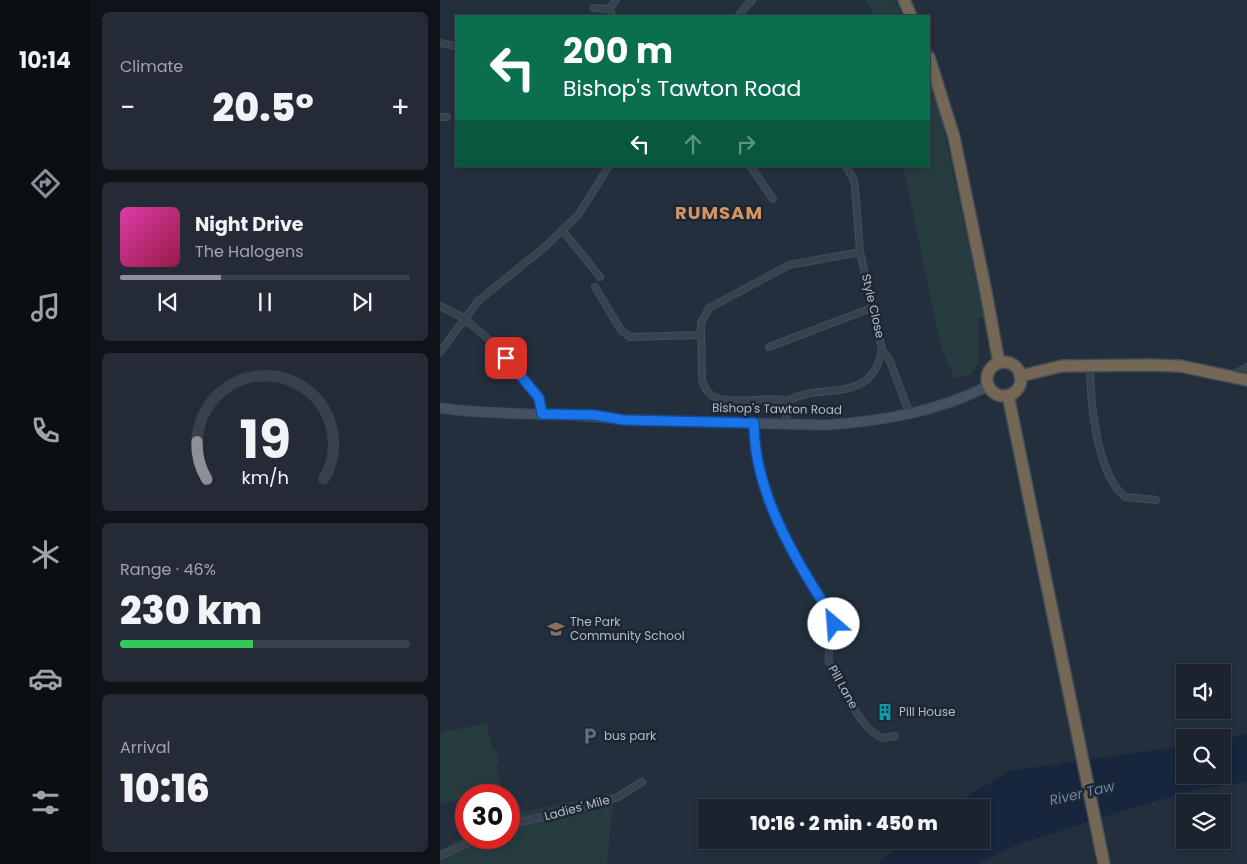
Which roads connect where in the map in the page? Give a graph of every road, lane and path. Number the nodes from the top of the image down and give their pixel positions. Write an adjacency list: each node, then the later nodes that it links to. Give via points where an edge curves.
1 (616, 0): 5 (street)
2 (752, 0): 7 (street)
3 (904, 0): 8 (highway)
4 (594, 8): 5 (street)
5 (609, 9): 6 (street)
6 (612, 15)
7 (739, 15)
8 (911, 15)
9 (440, 42): 10 (street)
10 (455, 46)
11 (930, 60): 27 (highway, via 954,137)
12 (608, 167): 16 (street, via 579,214)
13 (751, 167): 15 (street)
14 (846, 167): 17 (street, Style Close, via 854,187)
15 (773, 199)
16 (562, 231): 18 (street); 22 (street, via 509,274)
17 (860, 252): 21 (street, Style Close); 23 (street, via 780,269 709,308 702,320)
18 (600, 276)
19 (595, 287): 23 (street, via 621,330 630,337)
20 (440, 306): 22 (street)
21 (874, 307): 24 (street); 25 (street, Style Close)
22 (463, 318): 26 (street); 36 (street, via 506,358 530,386 539,398)
23 (701, 335): 34 (street, via 703,383 713,397 721,401 778,398)
24 (769, 347)
25 (882, 350): 34 (street, via 872,375 855,386 842,391 800,395); 37 (street, Style Close, via 890,361)
26 (440, 352)
27 (999, 363): 30 (highway, via 1010,363); 32 (highway, via 987,375)
28 (1090, 364): 30 (highway, via 1062,366); 31 (highway, via 1180,366); 40 (street, via 1097,434 1110,481 1125,497)
29 (1247, 367): 31 (street, via 1238,372)
30 (1020, 376): 33 (highway, via 1016,390)
31 (1242, 378)
32 (988, 386): 33 (highway, via 994,393); 37 (main road, Bishop's Tawton Road, via 965,398)
33 (1008, 395): 46 (highway)
34 (788, 401): 39 (street)
35 (440, 408): 36 (main road, Bishop's Tawton Road)
36 (542, 414): 38 (main road, Bishop's Tawton Road, via 594,415 624,420)
37 (910, 415): 39 (main road, Bishop's Tawton Road, via 858,423)
38 (754, 423): 39 (main road, Bishop's Tawton Road); 41 (street, Pill Lane, via 762,486 797,560 832,617 834,630 829,662 872,731 883,738)
39 (786, 424)
40 (1156, 500)
41 (894, 736)
42 (642, 782): 43 (street, Ladies' Mile, via 616,798)
43 (520, 822)
44 (455, 849): 45 (street)
45 (440, 856)
46 (1104, 864)

